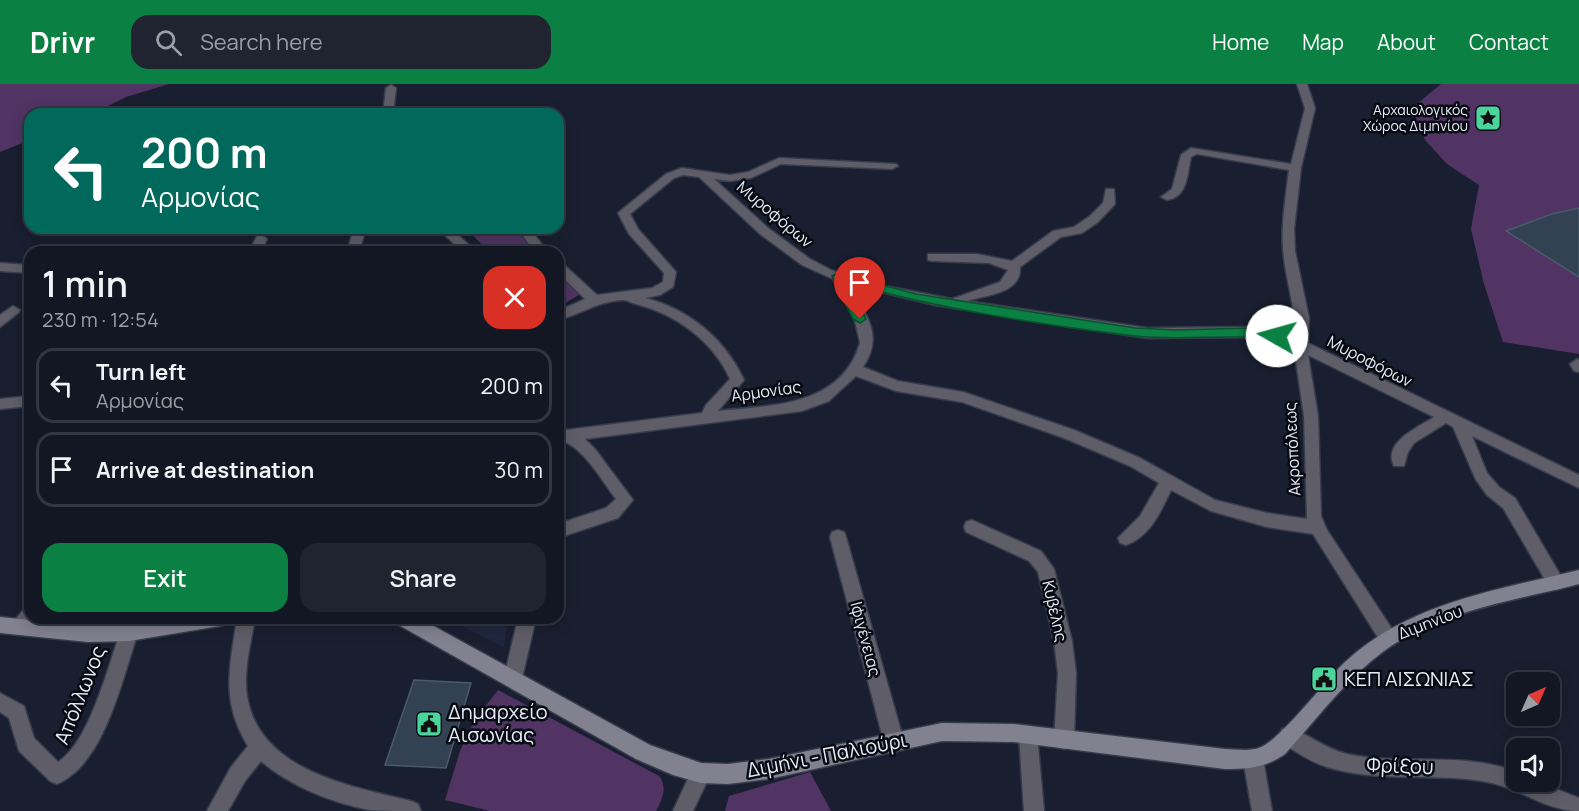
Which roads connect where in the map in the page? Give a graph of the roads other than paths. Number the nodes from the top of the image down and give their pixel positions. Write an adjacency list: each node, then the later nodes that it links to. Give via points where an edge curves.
1 (1302, 84): 5 (street, Ακροπόλεως, via 1310,108)
2 (390, 88): 3 (street)
3 (388, 108)
4 (892, 166): 6 (street, via 779,161 748,176)
5 (1295, 168): 8 (street, via 1195,150 1186,155 1178,190); 27 (street, Ακροπόλεως, via 1288,229 1302,318)
6 (703, 175): 20 (street, Μυροφόρων, via 779,243 814,267); 21 (street, via 692,171 674,174 624,213 633,231 670,272 669,284 655,292)
7 (1110, 191): 16 (street, via 1109,204 1094,219 1078,230 1057,234)
8 (1167, 197)
9 (453, 234): 13 (street)
10 (528, 234): 14 (street)
11 (261, 239): 12 (street)
12 (258, 246)
13 (465, 246)
14 (537, 246)
15 (932, 257): 16 (street, via 993,260)
16 (1013, 266): 23 (street, via 1013,276 995,291 964,295)
17 (1, 267): 18 (street)
18 (24, 269)
19 (564, 272): 22 (street)
20 (838, 276): 23 (street, Μυροφόρων, via 897,294); 28 (street, Αρμονίας, via 868,336)
21 (609, 297): 22 (street); 32 (street, via 664,308 715,347 737,380)
22 (594, 300): 25 (street)
23 (954, 304): 27 (street, Μυροφόρων, via 1147,333 1252,332)
24 (14, 310): 26 (street)
25 (564, 313)
26 (0, 322)
27 (1301, 344): 31 (street, Μυροφόρων); 40 (street, Ακροπόλεως, via 1311,416 1313,516)
28 (854, 369): 32 (street, Αρμονίας, via 839,386 810,404); 37 (street, via 896,386 963,397 1049,426 1125,457)
29 (24, 402): 30 (street)
30 (0, 404)
31 (1444, 417): 33 (street, Μυροφόρων); 36 (street, via 1406,439)
32 (707, 418): 34 (street, Αρμονίας)
33 (1460, 423): 38 (street, Μυροφόρων); 45 (street, via 1481,476 1509,503)
34 (564, 434)
35 (564, 435): 41 (street, via 590,453 625,500 612,513)
36 (1399, 462)
37 (1167, 482): 40 (street, via 1236,513); 43 (street, via 1149,517)
38 (1579, 482)
39 (972, 527): 59 (street, Κυβέλης, via 1035,556 1046,569 1067,673)
40 (1318, 528): 54 (street, Ακροπόλεως)
41 (564, 529)
42 (838, 537): 60 (street, Ιφιγένειας)
43 (1126, 538)
44 (1579, 577): 45 (main road, Διμηνίου)
45 (1556, 583): 54 (main road, Διμηνίου, via 1430,618)
46 (24, 620): 52 (main road)
47 (43, 624): 53 (main road, via 88,634)
48 (184, 624): 53 (main road)
49 (245, 624): 61 (street, via 238,694 246,726)
50 (414, 624): 55 (main road, Διμήνι - Παλιούρι)
51 (526, 624): 55 (street)
52 (0, 625)
53 (129, 633): 56 (street, Απόλλωνος, via 90,739 65,772 57,774 26,744 17,712)
54 (1388, 638): 58 (main road, Διμηνίου, via 1364,656)
55 (513, 678): 63 (main road, Διμήνι - Παλιούρι, via 643,752)
56 (0, 702)
57 (1028, 735): 59 (main road, Διμήνι - Παλιούρι); 60 (main road, Διμήνι - Παλιούρι, via 942,732); 71 (street)
58 (1289, 736): 62 (main road, Διμηνίου, via 1267,755); 64 (street, Φρίξου, via 1314,752 1353,764 1473,768)
59 (1064, 740): 62 (main road, Διμήνι - Παλιούρι, via 1209,758)
60 (894, 742): 63 (main road, Διμήνι - Παλιούρι, via 769,769)
61 (260, 747): 68 (street, via 238,774); 69 (street, via 275,761 310,781)
62 (1253, 759): 72 (street)
63 (701, 773): 70 (street)
64 (1506, 778)
65 (1535, 792): 66 (street, Φρίξου)
66 (1555, 804): 67 (street, Φρίξου)
67 (1579, 808)
68 (217, 811)
69 (411, 811)
70 (683, 811)
71 (1034, 811)
72 (1262, 811)

